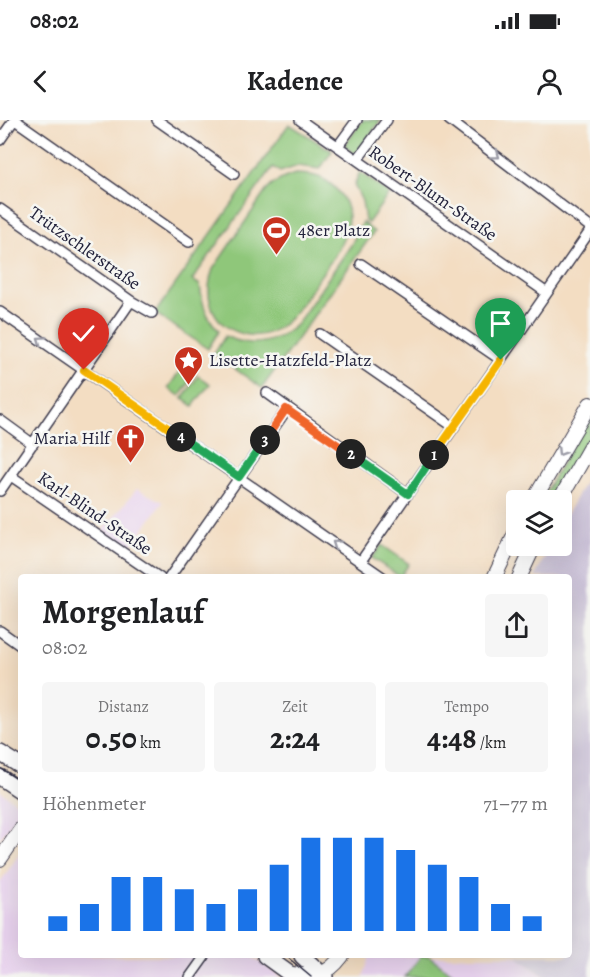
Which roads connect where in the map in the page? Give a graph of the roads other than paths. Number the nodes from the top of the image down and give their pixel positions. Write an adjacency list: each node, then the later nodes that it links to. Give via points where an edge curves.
1 (15, 120): 7 (street); 13 (street)
2 (158, 120): 10 (street)
3 (300, 120): 8 (street, Robert-Blum-Straße)
4 (357, 120): 8 (street)
5 (387, 120): 9 (street)
6 (449, 120): 12 (street, one-way to 12)
7 (0, 140)
8 (338, 147): 9 (street, Robert-Blum-Straße)
9 (357, 160): 15 (street, Robert-Blum-Straße)
10 (234, 174)
11 (0, 209): 16 (street, Trützschlerstraße)
12 (590, 229): 15 (street)
13 (189, 242)
14 (361, 264): 20 (street)
15 (547, 293): 20 (street)
16 (131, 301): 18 (street, Trützschlerstraße); 21 (street)
17 (0, 312): 21 (street, one-way to 17)
18 (152, 313)
19 (320, 334): 26 (street)
20 (501, 360): 26 (street)
21 (84, 370): 27 (street); 30 (street)
22 (267, 393): 24 (street)
23 (590, 404): 31 (street, one-way to 31)
24 (286, 409): 30 (street); 34 (street)
25 (0, 420): 27 (street)
26 (454, 427): 34 (street)
27 (33, 444): 29 (street)
28 (590, 447): 32 (street)
29 (11, 476): 33 (street); 38 (street, Karl-Blind-Straße)
30 (239, 477): 37 (street, one-way to 30); 39 (street)
31 (539, 490)
32 (565, 490)
33 (0, 491)
34 (408, 494): 37 (street)
35 (506, 553): 41 (street)
36 (529, 556): 42 (street)
37 (361, 561): 40 (street)
38 (154, 574)
39 (173, 574)
40 (379, 574)
41 (496, 574)
42 (521, 574)
43 (0, 631): 44 (street)
44 (18, 644)
45 (0, 753): 46 (main road)
46 (18, 764)
47 (0, 777): 48 (main road)
48 (18, 789)
49 (18, 833): 50 (street)
50 (0, 859)
51 (204, 958): 55 (street)
52 (272, 958): 54 (main road)
53 (338, 958): 54 (street)
54 (313, 970)
55 (190, 977)

